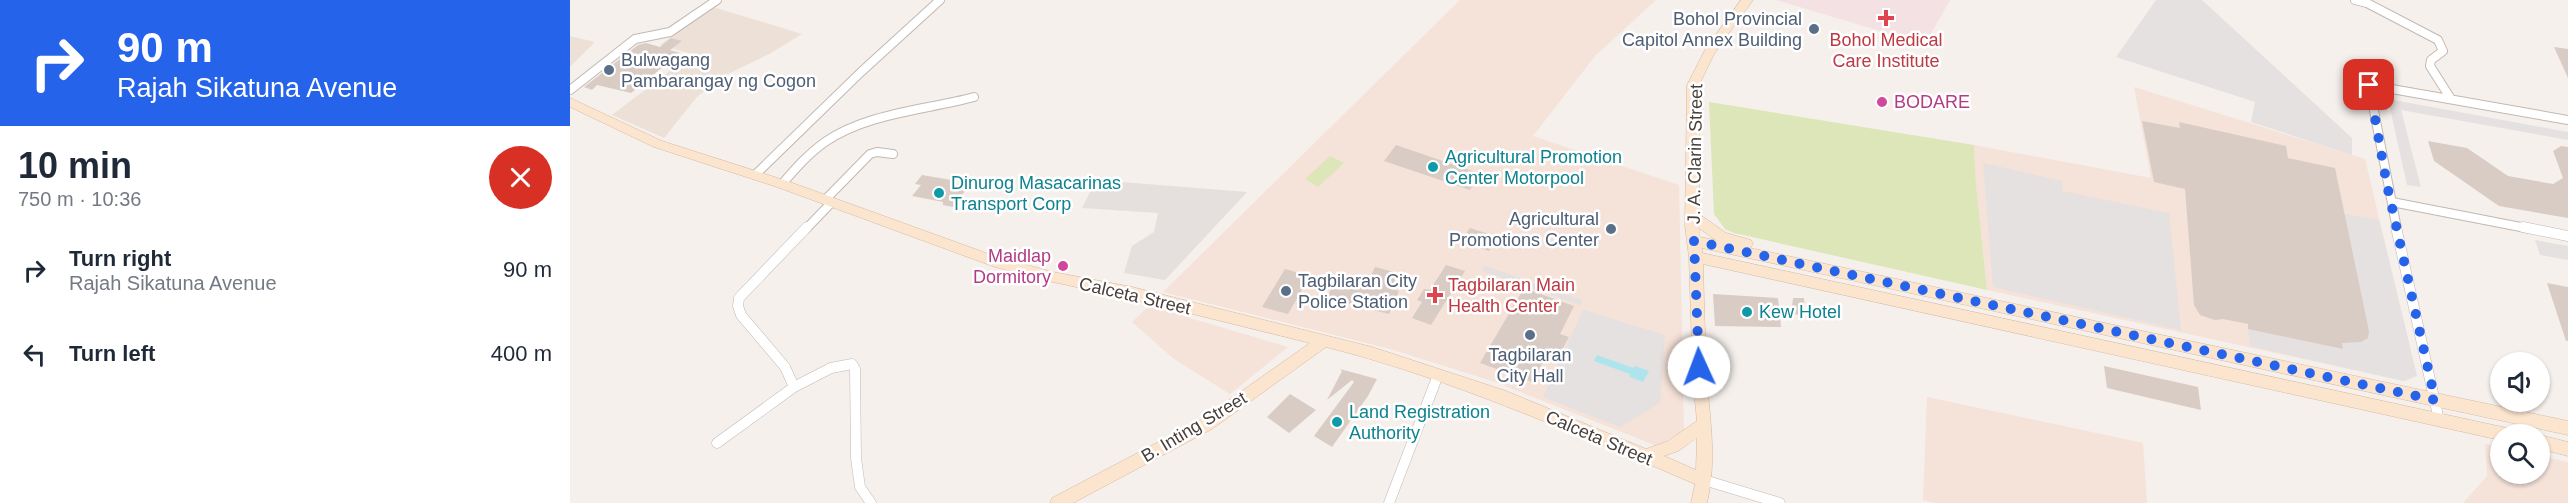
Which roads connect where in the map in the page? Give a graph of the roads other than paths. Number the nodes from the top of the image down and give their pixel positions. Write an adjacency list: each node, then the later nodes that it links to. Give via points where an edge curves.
1 (717, 0): 5 (street, via 670,32 635,39)
2 (940, 0): 11 (street)
3 (1747, 0): 15 (main road, J. A. Clarin Street, via 1709,53 1693,85)
4 (2355, 0): 7 (street, via 2438,40 2442,51 2430,66)
5 (570, 90)
6 (974, 97): 12 (street, via 887,117 832,137)
7 (2451, 99): 9 (street); 14 (street, via 2369,85)
8 (570, 102): 11 (main road, Calceta Street, via 658,144)
9 (2568, 120)
10 (893, 154): 13 (street, via 870,154)
11 (755, 175): 12 (main road, Calceta Street)
12 (782, 184): 13 (main road, Calceta Street)
13 (829, 201): 22 (main road, Calceta Street, via 995,262); 24 (street, via 739,298 741,315 786,368)
14 (2392, 202): 16 (street); 25 (street)
15 (1692, 216): 17 (main road, J. A. Clarin Street); 19 (main road, via 1722,237)
16 (2568, 236)
17 (1694, 241): 18 (main road, J. A. Clarin Street); 19 (main road)
18 (1696, 257): 21 (main road); 28 (main road, J. A. Clarin Street)
19 (1774, 258): 20 (main road)
20 (1978, 302): 21 (main road); 25 (main road)
21 (1978, 319): 27 (main road)
22 (1324, 341): 23 (main road, Calceta Street); 38 (main road, B. Inting Street, via 1207,424)
23 (1438, 375): 35 (main road, Calceta Street, via 1501,396); 39 (street)
24 (794, 387): 32 (street); 37 (street, via 827,369 852,364 856,458 860,487)
25 (2435, 400): 26 (main road); 27 (street)
26 (2470, 408): 29 (main road); 30 (main road)
27 (2439, 420): 29 (main road)
28 (1705, 424): 35 (main road, via 1673,446); 36 (main road, J. A. Clarin Street)
29 (2474, 428): 31 (main road)
30 (2568, 428)
31 (2490, 431)
32 (717, 443)
33 (2550, 444): 34 (main road)
34 (2568, 449)
35 (1643, 457): 36 (main road, Calceta Street)
36 (1704, 480): 40 (main road, J. A. Clarin Street); 41 (street)
37 (871, 503)
38 (1058, 503)
39 (1389, 503)
40 (1699, 503)
41 (1780, 503)

